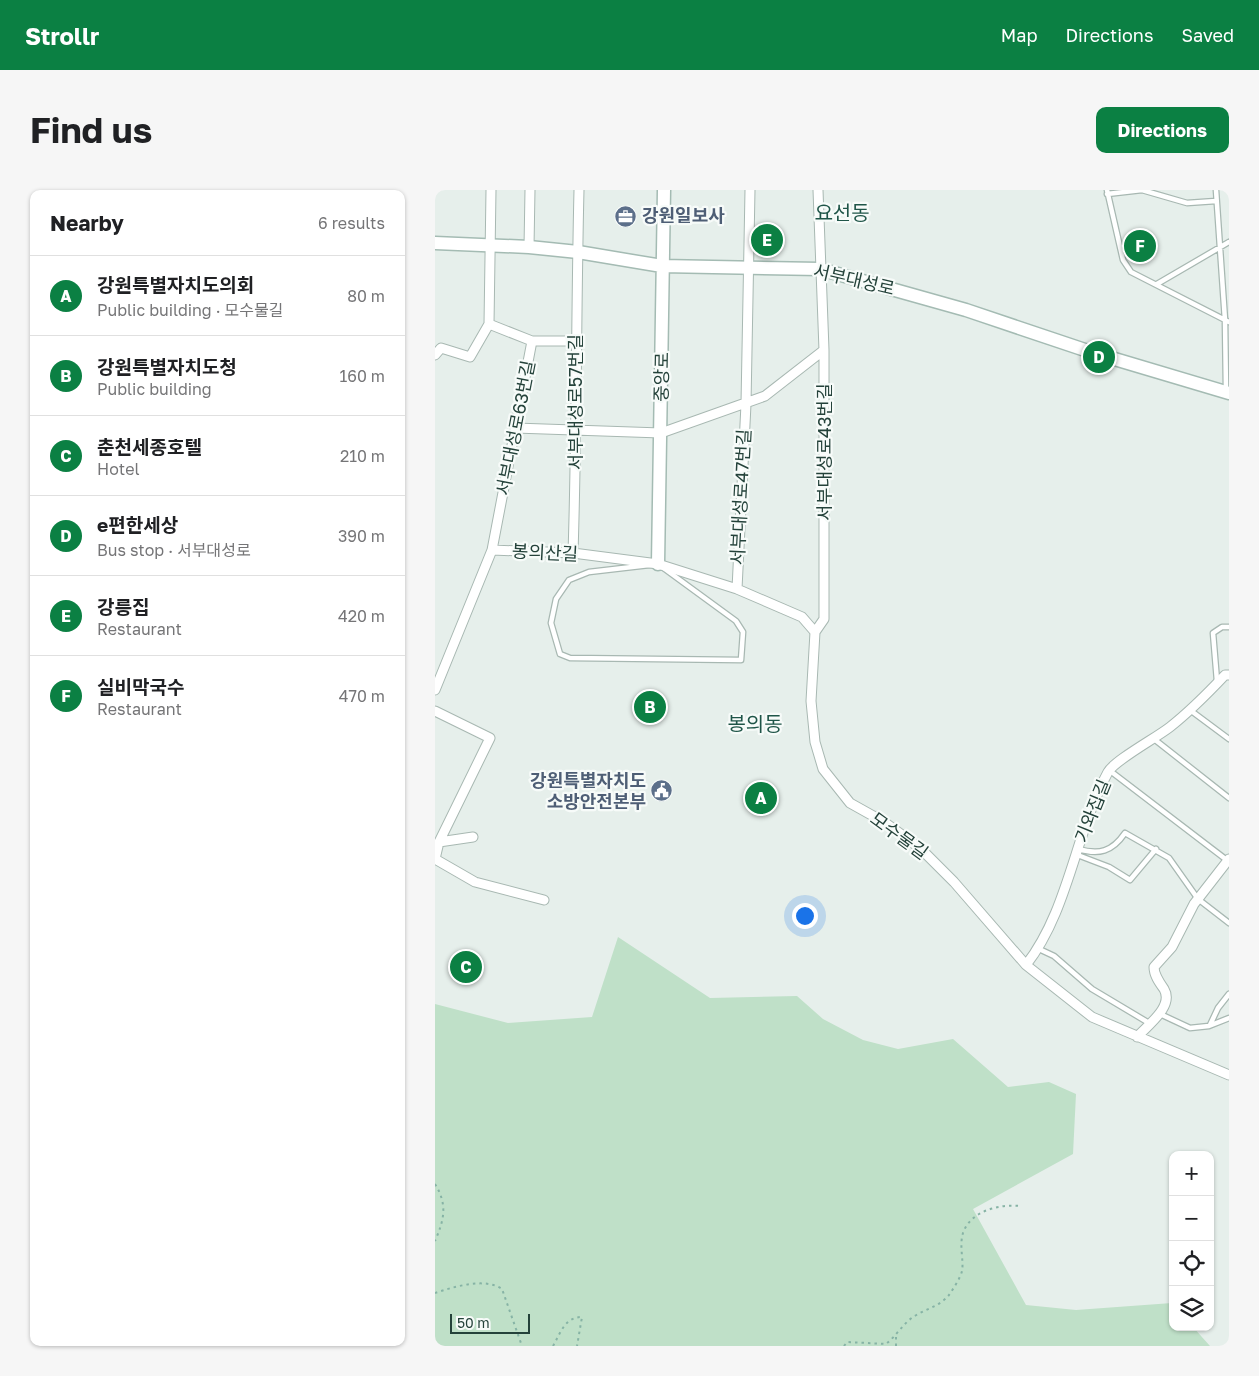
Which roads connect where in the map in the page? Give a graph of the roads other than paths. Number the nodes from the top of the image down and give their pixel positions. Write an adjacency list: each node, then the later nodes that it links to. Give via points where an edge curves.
1 (491, 190): 13 (street)
2 (529, 190): 15 (street)
3 (579, 190): 16 (street, 서부대성로57번길)
4 (664, 190): 17 (street, 중앙로)
5 (750, 190): 18 (street, 서부대성로47번길)
6 (819, 190): 19 (street, 서부대성로43번길)
7 (1142, 190): 9 (lane); 10 (lane, via 1187,203)
8 (1216, 190): 10 (lane)
9 (1107, 192): 20 (lane, via 1123,260 1131,272)
10 (1216, 201): 14 (lane)
11 (1229, 242): 14 (lane)
12 (435, 243): 13 (street, 서부대성로)
13 (489, 244): 15 (street, 서부대성로); 24 (street)
14 (1220, 246): 20 (lane); 21 (lane)
15 (529, 247): 16 (street, 서부대성로)
16 (578, 252): 17 (street, 서부대성로); 26 (street, 서부대성로57번길)
17 (662, 266): 18 (street, 서부대성로); 33 (street, 중앙로)
18 (749, 268): 19 (street, 서부대성로); 30 (street, 서부대성로47번길)
19 (820, 269): 27 (street, 서부대성로43번길); 29 (street, 서부대성로, via 966,310)
20 (1157, 284): 23 (lane)
21 (1221, 290): 22 (lane); 23 (lane)
22 (1229, 290)
23 (1227, 321): 29 (lane)
24 (489, 324): 25 (street, 서부대성로63번길); 28 (street, via 470,357 441,348)
25 (532, 341): 26 (street); 31 (street, 서부대성로63번길)
26 (575, 341): 32 (street, 서부대성로57번길)
27 (824, 350): 30 (street, 서부대성로47번길, via 765,396); 39 (street, 서부대성로43번길, via 824,619)
28 (435, 355)
29 (1228, 393)
30 (746, 404): 33 (street, 서부대성로47번길); 37 (street, 서부대성로47번길)
31 (515, 428): 32 (street); 34 (street, 서부대성로63번길)
32 (577, 430): 33 (street); 35 (street, 서부대성로57번길)
33 (661, 433): 36 (street, 중앙로)
34 (493, 550): 35 (street, 봉의산길); 42 (street, 봉의산길)
35 (573, 553): 36 (street, 봉의산길)
36 (658, 564): 36 (lane, via 589,572 569,580 556,599 551,623 560,654 570,658 741,660 743,632 736,621); 37 (street)
37 (737, 589): 39 (street, via 802,617)
38 (1229, 627): 41 (lane, via 1213,633)
39 (815, 632): 59 (street, 모수물길, via 811,701 815,742 823,769 850,803 920,848)
40 (1229, 675): 41 (street, 기와집길)
41 (1218, 683): 43 (street, 기와집길)
42 (435, 690)
43 (1190, 709): 45 (street, 기와집길); 46 (lane)
44 (435, 711): 50 (street, via 490,738)
45 (1154, 739): 47 (street, 기와집길); 48 (lane)
46 (1229, 740)
47 (1109, 770): 52 (street, 기와집길); 53 (lane)
48 (1229, 798)
49 (473, 837): 50 (street)
50 (439, 842): 54 (street)
51 (1156, 849): 52 (lane, via 1125,833 1115,847 1093,853); 52 (lane, via 1130,880); 55 (lane, via 1169,858)
52 (1076, 851): 58 (street, 기와집길)
53 (1229, 860): 55 (street)
54 (437, 861): 56 (street, via 475,882)
55 (1197, 899): 57 (lane); 61 (street, via 1172,947 1154,967 1154,973 1168,995)
56 (545, 900)
57 (1229, 923)
58 (1039, 949): 59 (street, 기와집길); 63 (lane, via 1054,956 1092,989)
59 (1026, 965): 65 (street, 모수물길, via 1092,1017)
60 (1229, 994): 64 (lane)
61 (1159, 1014): 63 (street); 64 (lane, via 1190,1028)
62 (1229, 1018): 64 (lane)
63 (1149, 1024): 65 (street)
64 (1209, 1026)
65 (1137, 1036): 66 (street, 모수물길)
66 (1229, 1075)

